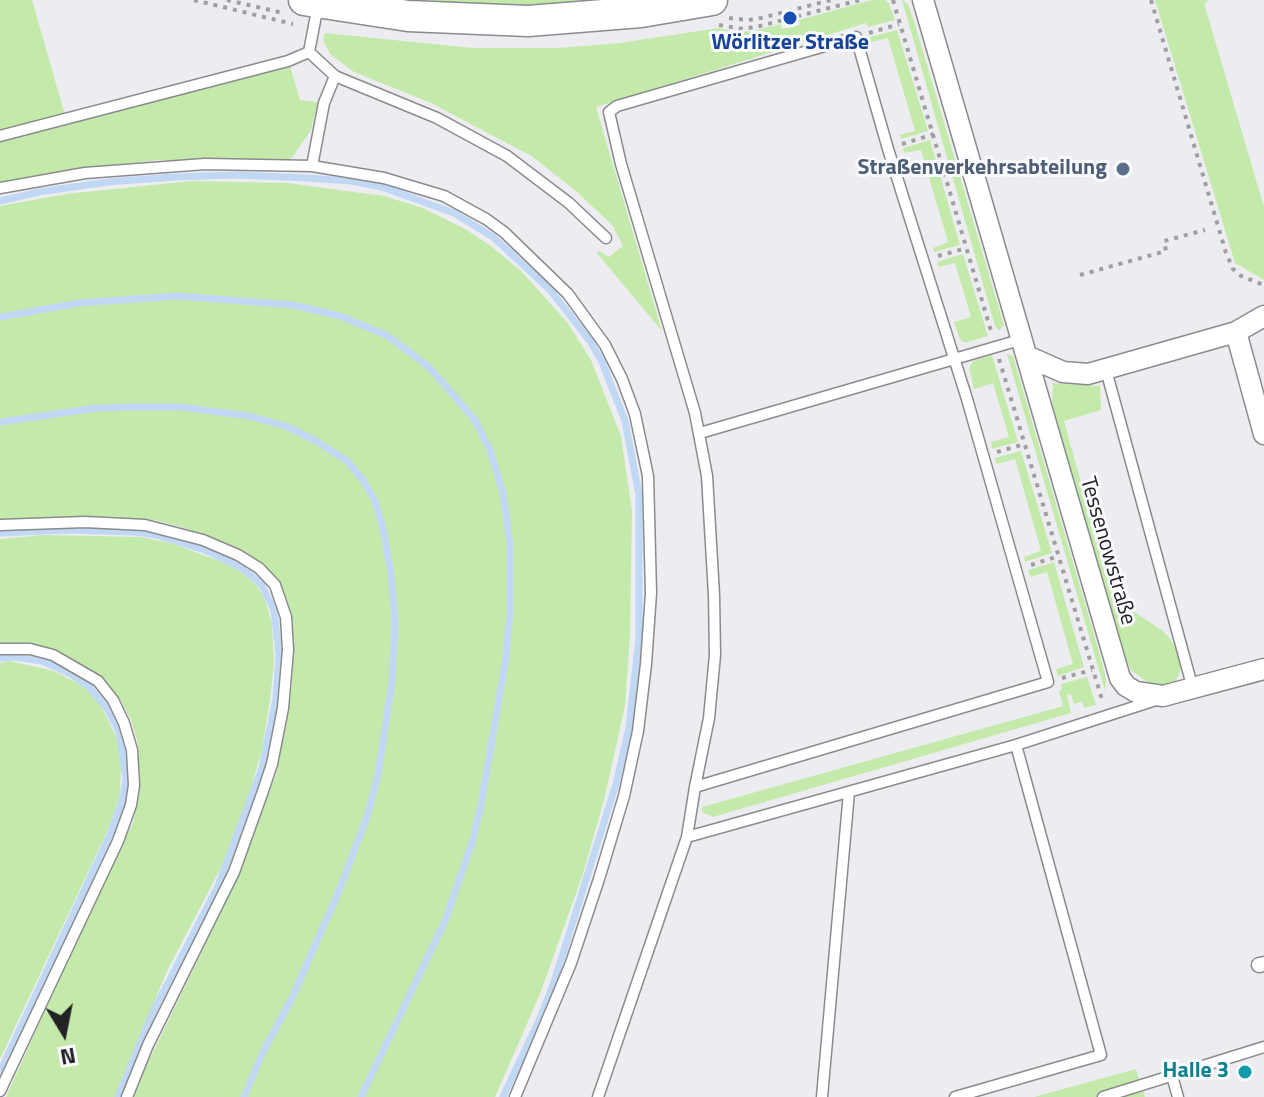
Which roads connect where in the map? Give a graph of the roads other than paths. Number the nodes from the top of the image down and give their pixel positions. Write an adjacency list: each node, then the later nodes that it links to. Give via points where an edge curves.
1 (712, 0): 3 (main road, via 627,14 528,21 408,16)
2 (923, 0): 12 (street, Tessenowstraße)
3 (311, 2): 4 (lane)
4 (309, 52): 5 (lane); 6 (lane)
5 (335, 76): 7 (lane); 9 (lane, via 484,142 530,170)
6 (0, 136)
7 (312, 166): 8 (lane, via 126,168); 30 (lane, via 422,188 466,207 504,232 568,294 594,328 622,379 642,443 648,476 651,593 638,731 624,796 575,949)
8 (0, 188)
9 (606, 238)
10 (1264, 316): 11 (street)
11 (1236, 332): 14 (street); 16 (street)
12 (1026, 348): 13 (lane); 14 (street, via 1068,373); 21 (street, Tessenowstraße, via 1118,675 1132,691)
13 (953, 360): 15 (lane); 15 (lane, via 856,37 609,112); 23 (lane, via 1048,682)
14 (1106, 370): 20 (lane, Tessenowstraße)
15 (700, 433): 23 (lane, via 711,532 715,655)
16 (1264, 434)
17 (0, 525): 29 (lane, via 145,525 203,540 259,568 275,585 286,617 286,680 268,777 234,872)
18 (0, 649): 28 (lane, via 53,655 98,681 124,723 134,785 118,841)
19 (1264, 669): 20 (street, Tessenowstraße)
20 (1193, 689): 21 (street, Tessenowstraße)
21 (1172, 695): 22 (lane)
22 (1016, 745): 24 (lane); 33 (lane, via 1101,1055)
23 (695, 787): 25 (lane)
24 (849, 792): 25 (lane); 32 (lane)
25 (687, 837): 31 (lane)
26 (1264, 1047): 27 (lane)
27 (1172, 1076): 34 (lane); 35 (lane)
28 (0, 1091)
29 (127, 1097)
30 (515, 1097)
31 (598, 1097)
32 (822, 1097)
33 (955, 1097)
34 (1103, 1097)
35 (1178, 1097)

